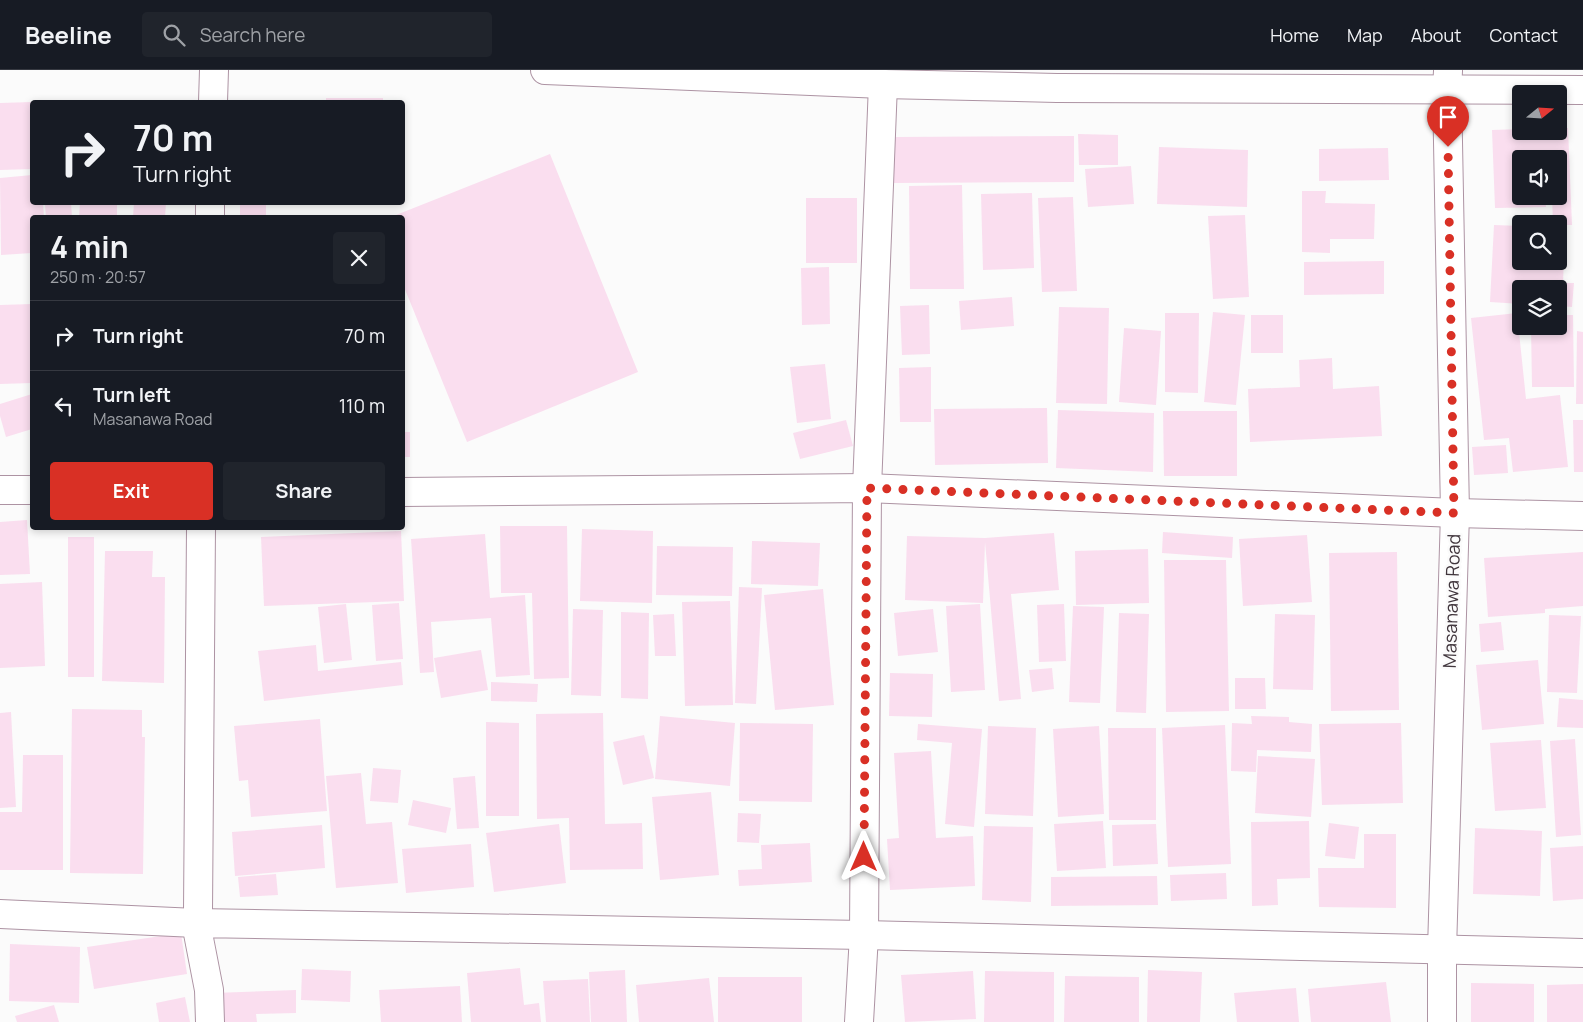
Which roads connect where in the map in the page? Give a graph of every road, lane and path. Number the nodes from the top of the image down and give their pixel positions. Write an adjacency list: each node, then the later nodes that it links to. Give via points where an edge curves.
1 (214, 70): 7 (street)
2 (545, 70): 5 (street)
3 (1057, 79): 4 (street); 5 (street)
4 (1447, 80): 6 (street); 12 (street, Masanawa Road)
5 (883, 84): 8 (street)
6 (1583, 90)
7 (213, 100)
8 (867, 488): 11 (street); 12 (street); 17 (street)
9 (0, 490): 10 (street)
10 (30, 490)
11 (405, 492)
12 (1454, 513): 13 (street); 18 (street, Masanawa Road)
13 (1583, 516)
14 (201, 530): 16 (street)
15 (0, 914): 16 (street)
16 (196, 923): 17 (street); 20 (street, via 209,990)
17 (864, 935): 18 (street); 21 (street)
18 (1442, 950): 19 (street); 22 (street, Masanawa Road)
19 (1583, 953)
20 (210, 1022)
21 (859, 1022)
22 (1442, 1022)

